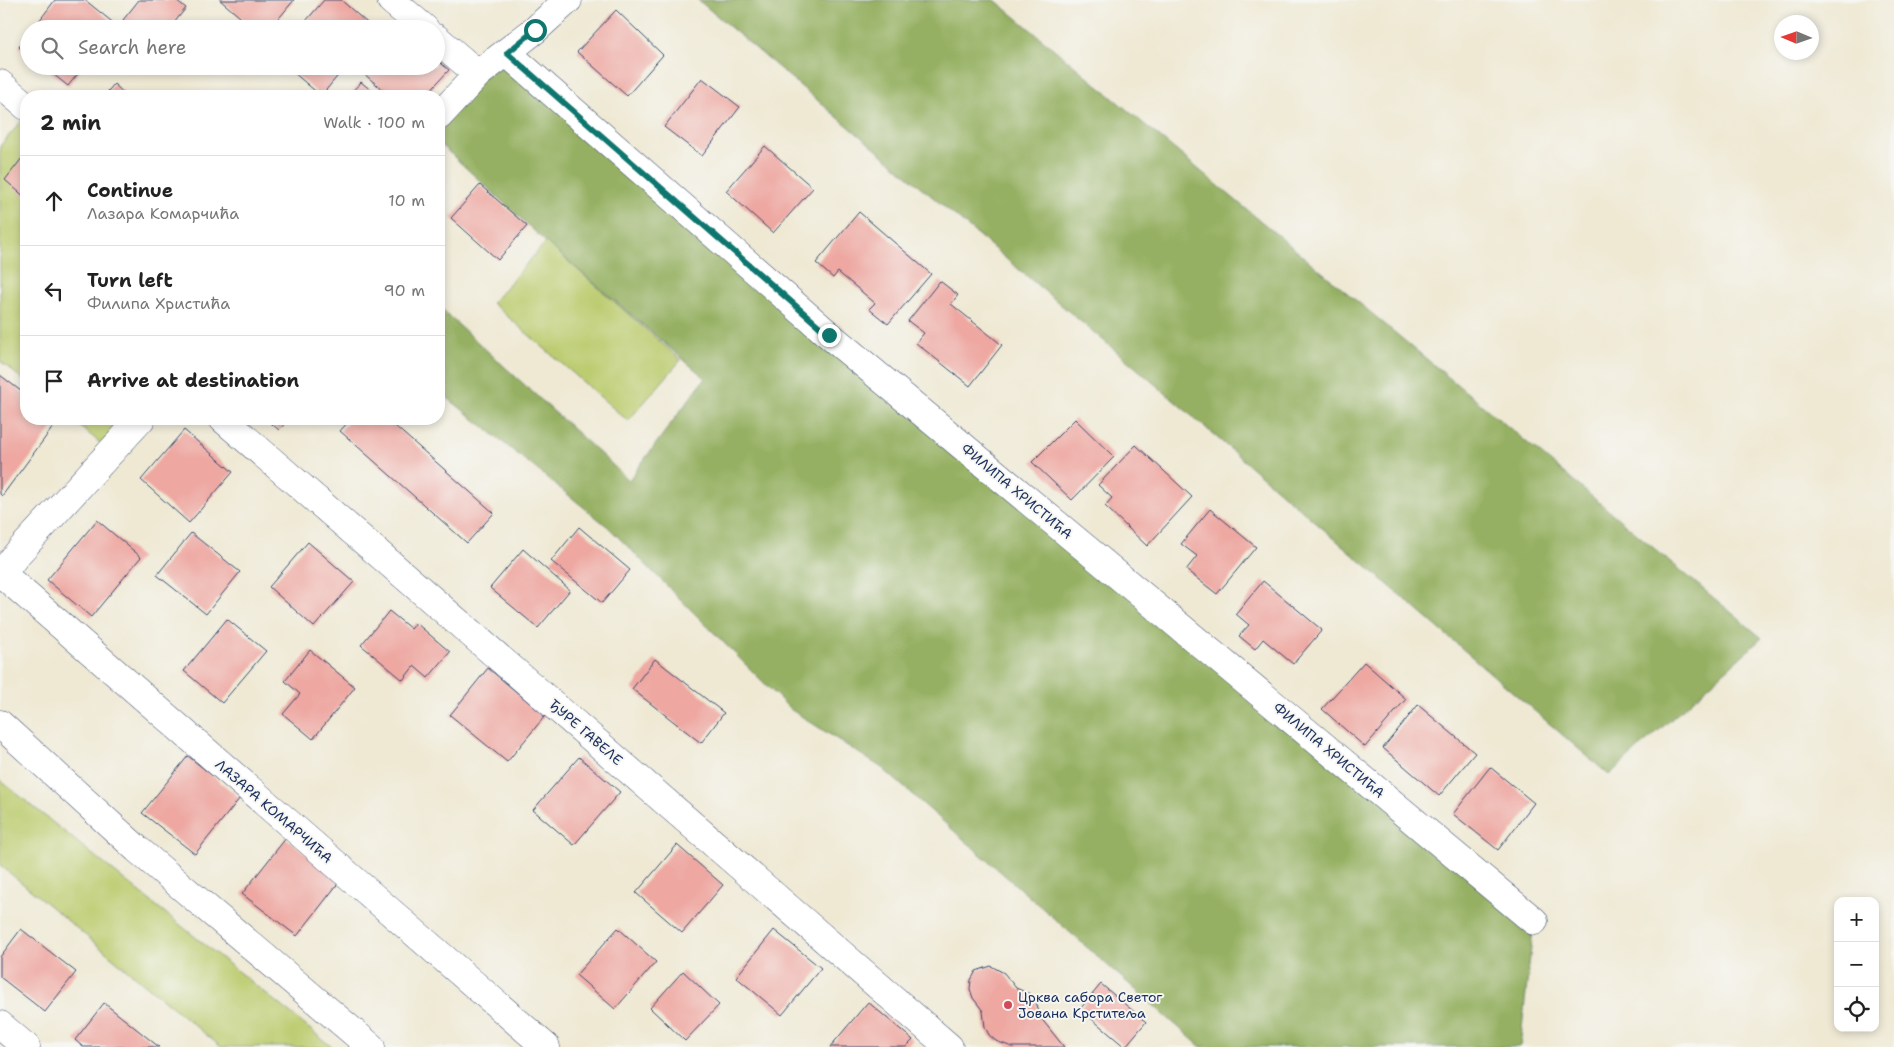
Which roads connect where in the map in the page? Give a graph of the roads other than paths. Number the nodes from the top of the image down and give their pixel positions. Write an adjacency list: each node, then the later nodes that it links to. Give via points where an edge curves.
1 (391, 0): 3 (street)
2 (568, 0): 5 (street)
3 (414, 20)
4 (445, 46): 6 (street)
5 (507, 53): 6 (street); 14 (street, ФИЛИПА ХРИСТИЋА, via 829,335)
6 (478, 74): 9 (street)
7 (0, 84): 8 (street)
8 (20, 101)
9 (445, 110)
10 (135, 425): 12 (street, ЛАЗАРА КОМАРЧИЋА)
11 (230, 425): 19 (street, ЂУРЕ ГАВЕЛЕ)
12 (1, 575): 18 (street, ЛАЗАРА КОМАРЧИЋА)
13 (0, 724): 17 (street, via 137,849)
14 (1534, 921)
15 (0, 1025): 16 (street)
16 (26, 1047)
17 (371, 1047)
18 (546, 1047)
19 (949, 1047)

